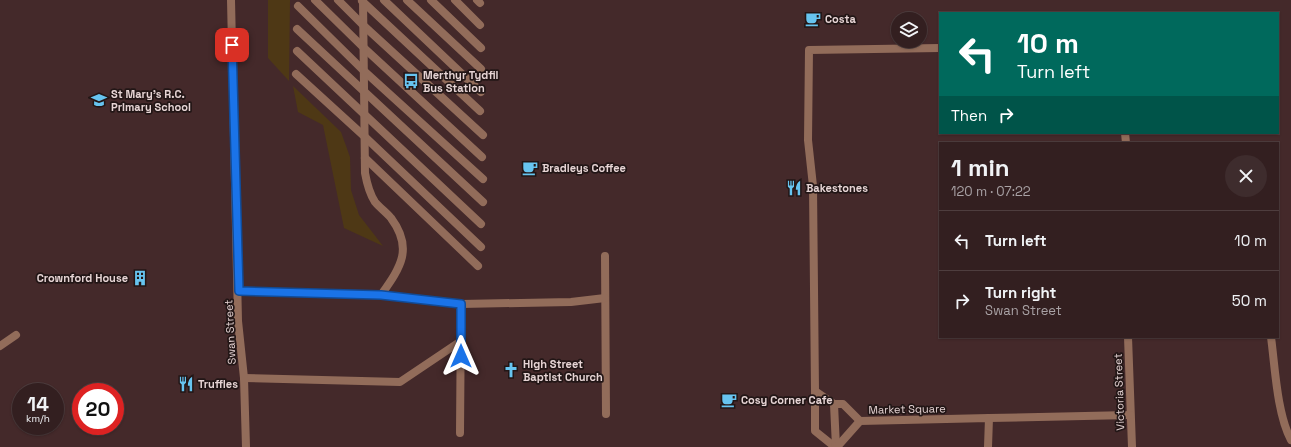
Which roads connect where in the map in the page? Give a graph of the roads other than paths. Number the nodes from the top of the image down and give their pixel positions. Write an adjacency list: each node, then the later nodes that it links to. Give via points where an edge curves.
1 (231, 0): 34 (street, Swan Street)
2 (315, 0): 13 (street)
3 (338, 0): 11 (street)
4 (384, 0): 21 (street)
5 (406, 0): 17 (street)
6 (432, 0): 14 (street)
7 (455, 0): 10 (street)
8 (363, 1): 11 (street); 22 (street)
9 (298, 6): 18 (street)
10 (480, 24)
11 (364, 26): 13 (street); 24 (street)
12 (297, 29): 20 (street)
13 (364, 48): 18 (street); 26 (street)
14 (481, 48)
15 (939, 48): 44 (street, via 809,50 808,140 813,186)
16 (297, 51): 23 (street)
17 (481, 69)
18 (364, 71): 20 (street); 28 (street)
19 (296, 74): 25 (street)
20 (364, 92): 23 (street); 29 (street)
21 (481, 92)
22 (480, 111)
23 (364, 115): 25 (street); 30 (street)
24 (483, 135)
25 (364, 136): 27 (street); 31 (street)
26 (482, 157)
27 (365, 158): 33 (street); 35 (street, via 368,190 401,235 403,254 397,272)
28 (483, 179)
29 (483, 202)
30 (481, 224)
31 (481, 247)
32 (605, 256): 36 (street)
33 (478, 266)
34 (239, 291): 35 (street); 43 (street, Swan Street, via 238,322)
35 (381, 295): 37 (street)
36 (605, 298): 37 (street, via 571,302); 46 (street)
37 (461, 304): 41 (street)
38 (16, 335): 42 (street)
39 (1128, 338): 47 (street, Victoria Street)
40 (1271, 338): 51 (street, via 1280,406 1285,430)
41 (461, 341): 43 (street, via 400,382); 50 (street)
42 (0, 346)
43 (244, 378): 52 (street, Swan Street)
44 (815, 391): 45 (street); 53 (street, via 815,431)
45 (834, 404): 49 (street, via 844,404); 53 (street)
46 (606, 414)
47 (1130, 415): 48 (street, Market Square); 55 (street, Victoria Street)
48 (989, 418): 49 (street, Market Square); 54 (street)
49 (860, 421): 53 (street, Market Square)
50 (460, 433)
51 (1291, 440)
52 (246, 447)
53 (836, 447)
54 (988, 447)
55 (1132, 447)

